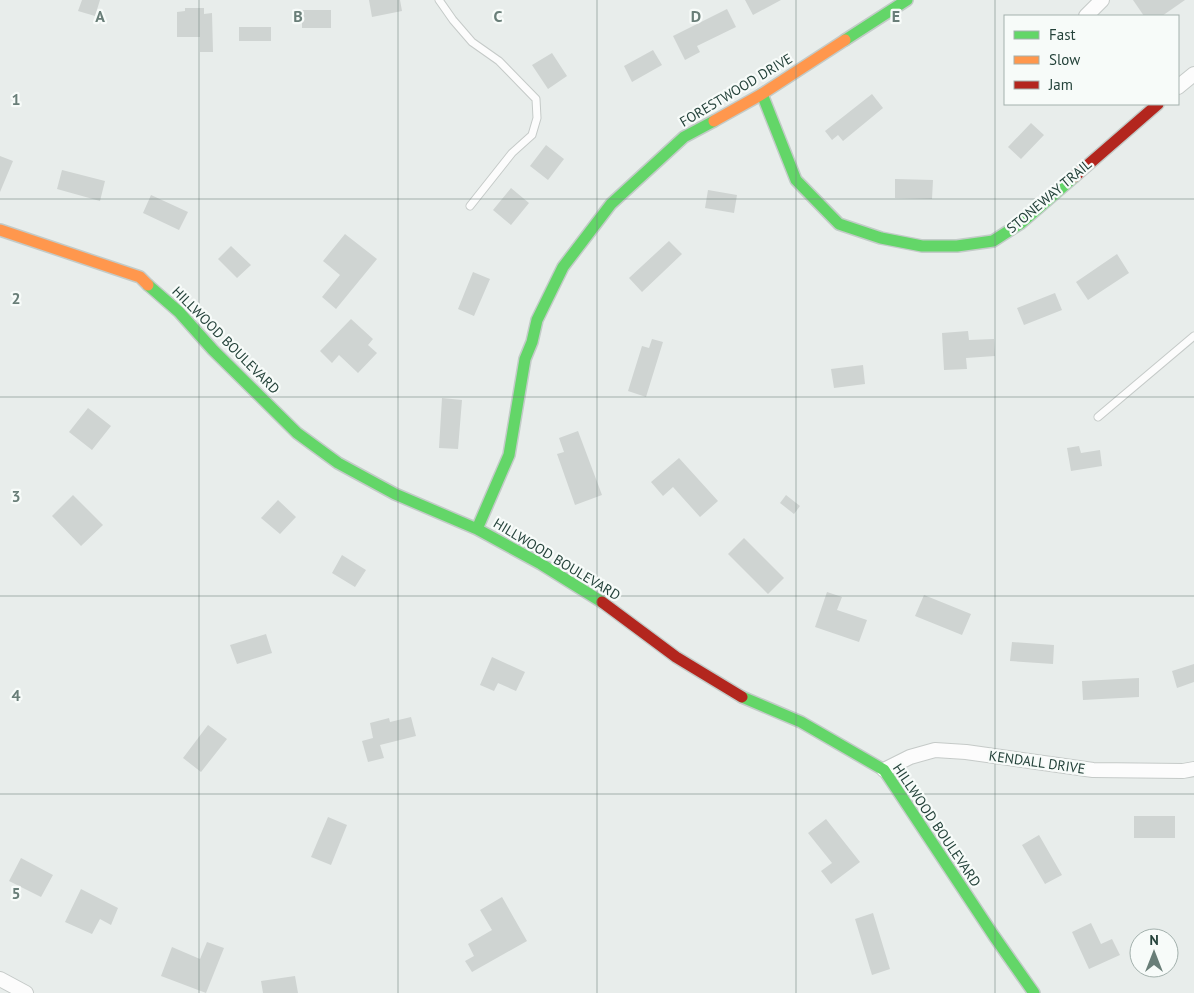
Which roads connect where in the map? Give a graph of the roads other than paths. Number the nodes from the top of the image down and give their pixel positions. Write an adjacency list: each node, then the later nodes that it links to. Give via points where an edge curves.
1 (439, 0): 9 (lane, via 472,42 499,61 536,99 537,118 532,135 512,153)
2 (907, 0): 7 (street, FORESTWOOD DRIVE)
3 (1102, 0): 4 (street)
4 (1087, 15)
5 (1194, 74): 6 (street)
6 (1179, 86)
7 (762, 94): 8 (street, STONEWAY TRAIL, via 796,180 839,224 881,238 922,246 993,241 1021,223); 13 (street, FORESTWOOD DRIVE, via 684,137 611,204 564,267 537,320 525,359 509,455)
8 (1157, 105)
9 (470, 206)
10 (0, 230): 13 (street, HILLWOOD BOULEVARD, via 140,277 308,442 338,463 395,494)
11 (1194, 336): 12 (lane)
12 (1098, 417)
13 (477, 528): 15 (street, HILLWOOD BOULEVARD, via 588,593 722,686 802,722)
14 (1194, 769): 15 (street, KENDALL DRIVE, via 1093,770 935,750 910,757)
15 (884, 770): 18 (street, HILLWOOD BOULEVARD)
16 (0, 980): 17 (street)
17 (26, 993)
18 (1034, 993)

